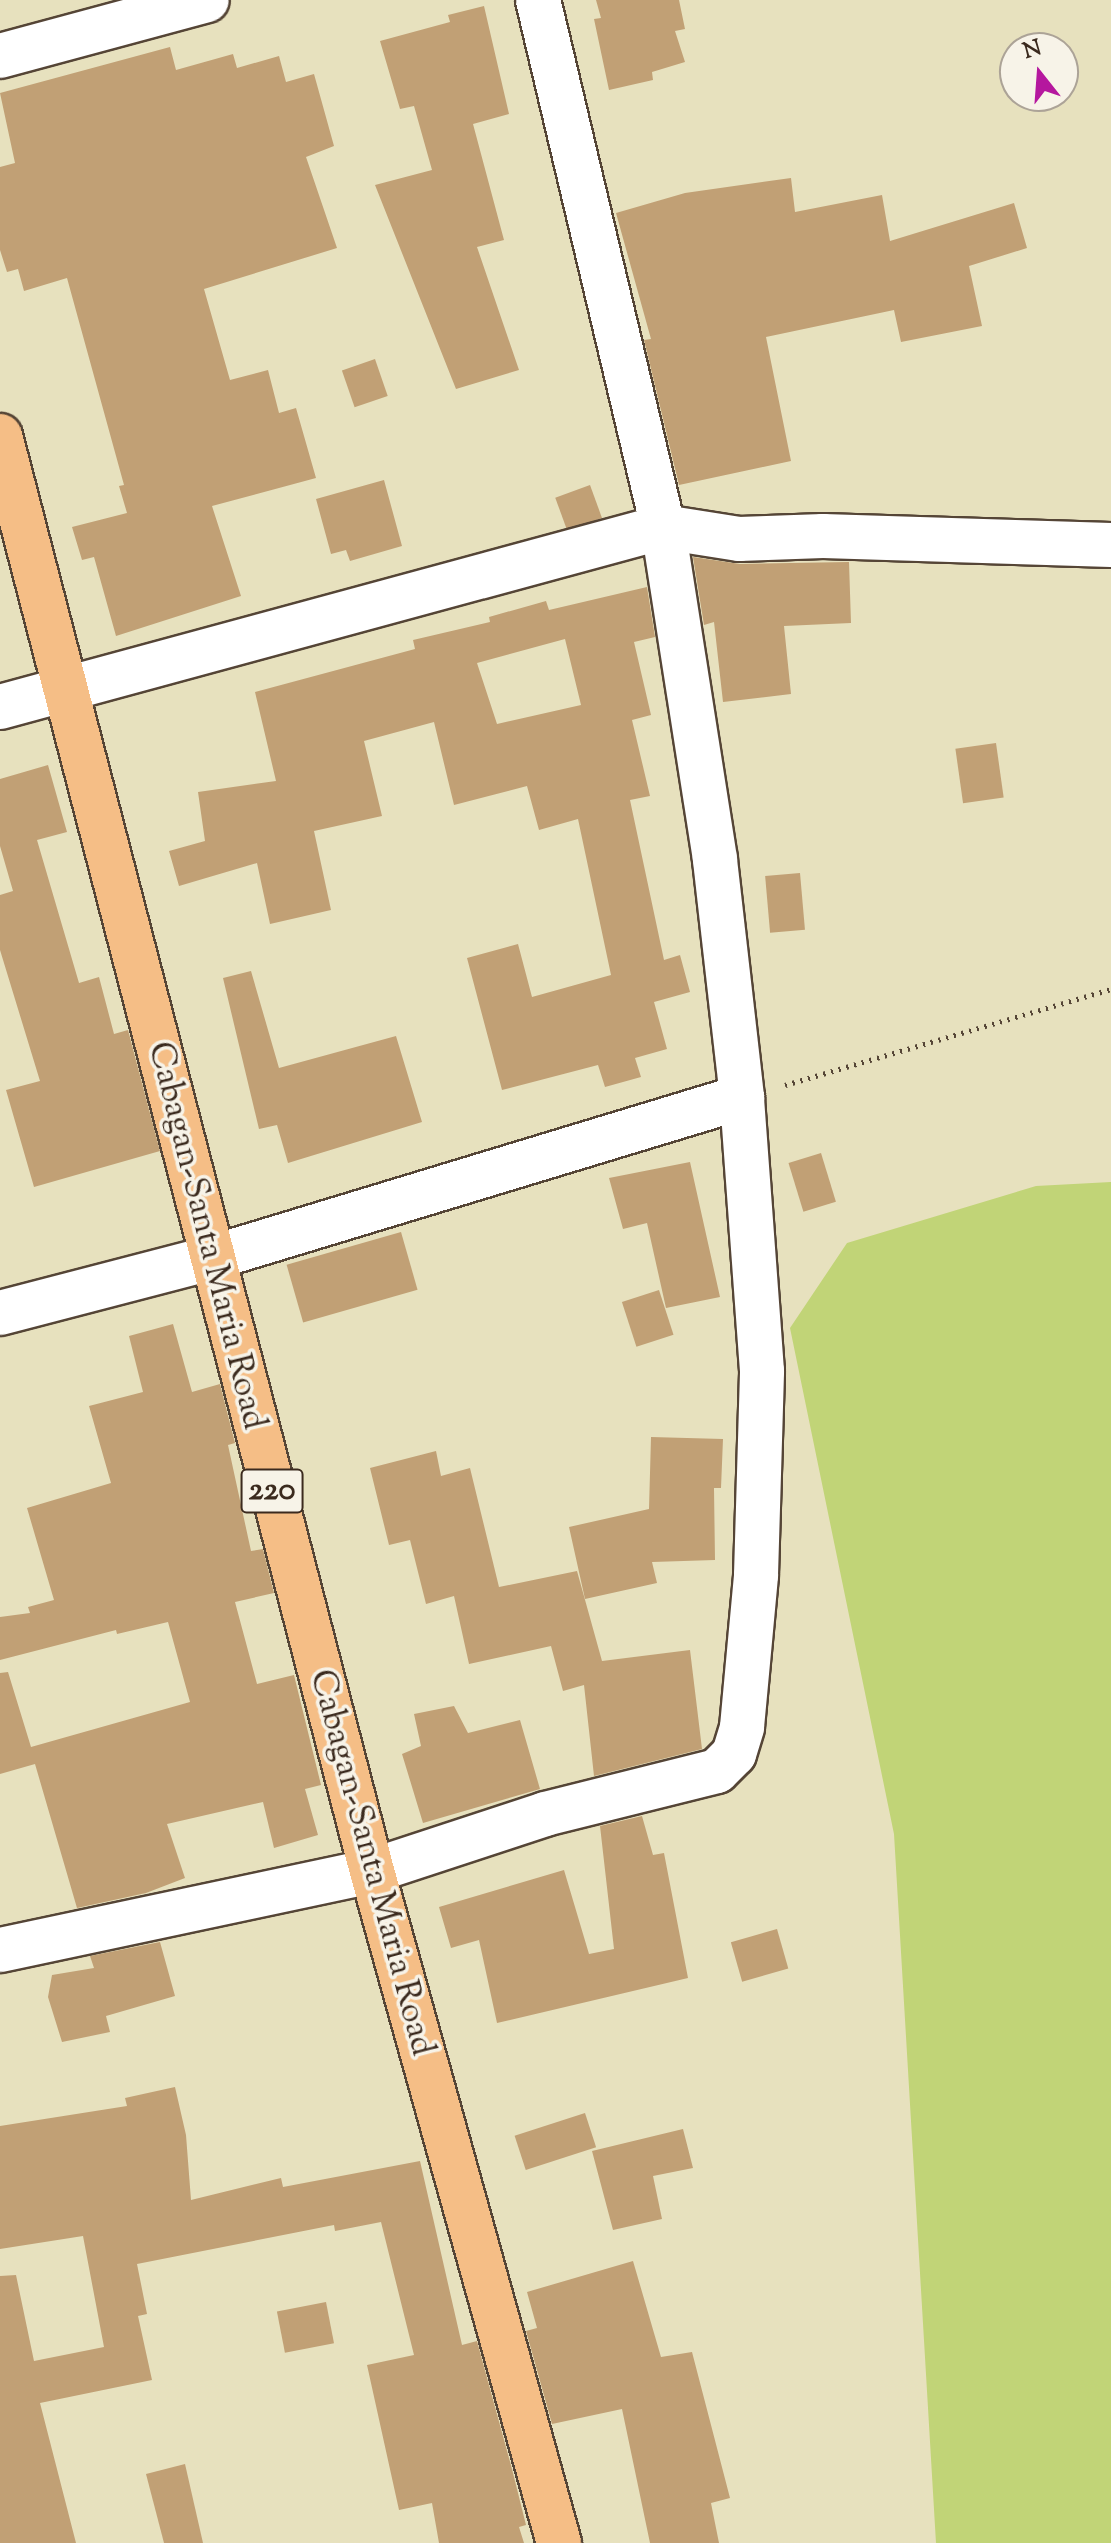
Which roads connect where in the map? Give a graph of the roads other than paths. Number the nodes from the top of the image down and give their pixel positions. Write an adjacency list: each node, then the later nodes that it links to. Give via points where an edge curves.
1 (207, 0): 3 (street)
2 (538, 0): 5 (street)
3 (0, 56)
4 (0, 436): 7 (main road, Cabagan-Santa Maria Road / 220)
5 (663, 527): 6 (street, via 739,539 823,536); 7 (street); 9 (street, via 715,859)
6 (1111, 545)
7 (66, 690): 8 (street); 10 (main road, Cabagan-Santa Maria Road / 220)
8 (0, 707)
9 (742, 1097): 10 (street); 12 (street, via 762,1371 756,1575 742,1727 734,1754 717,1771 690,1781 545,1814)
10 (211, 1258): 11 (street); 12 (main road, Cabagan-Santa Maria Road / 220)
11 (0, 1313)
12 (372, 1871): 13 (street); 14 (main road, Cabagan-Santa Maria Road / 220)
13 (0, 1950)
14 (559, 2543)

